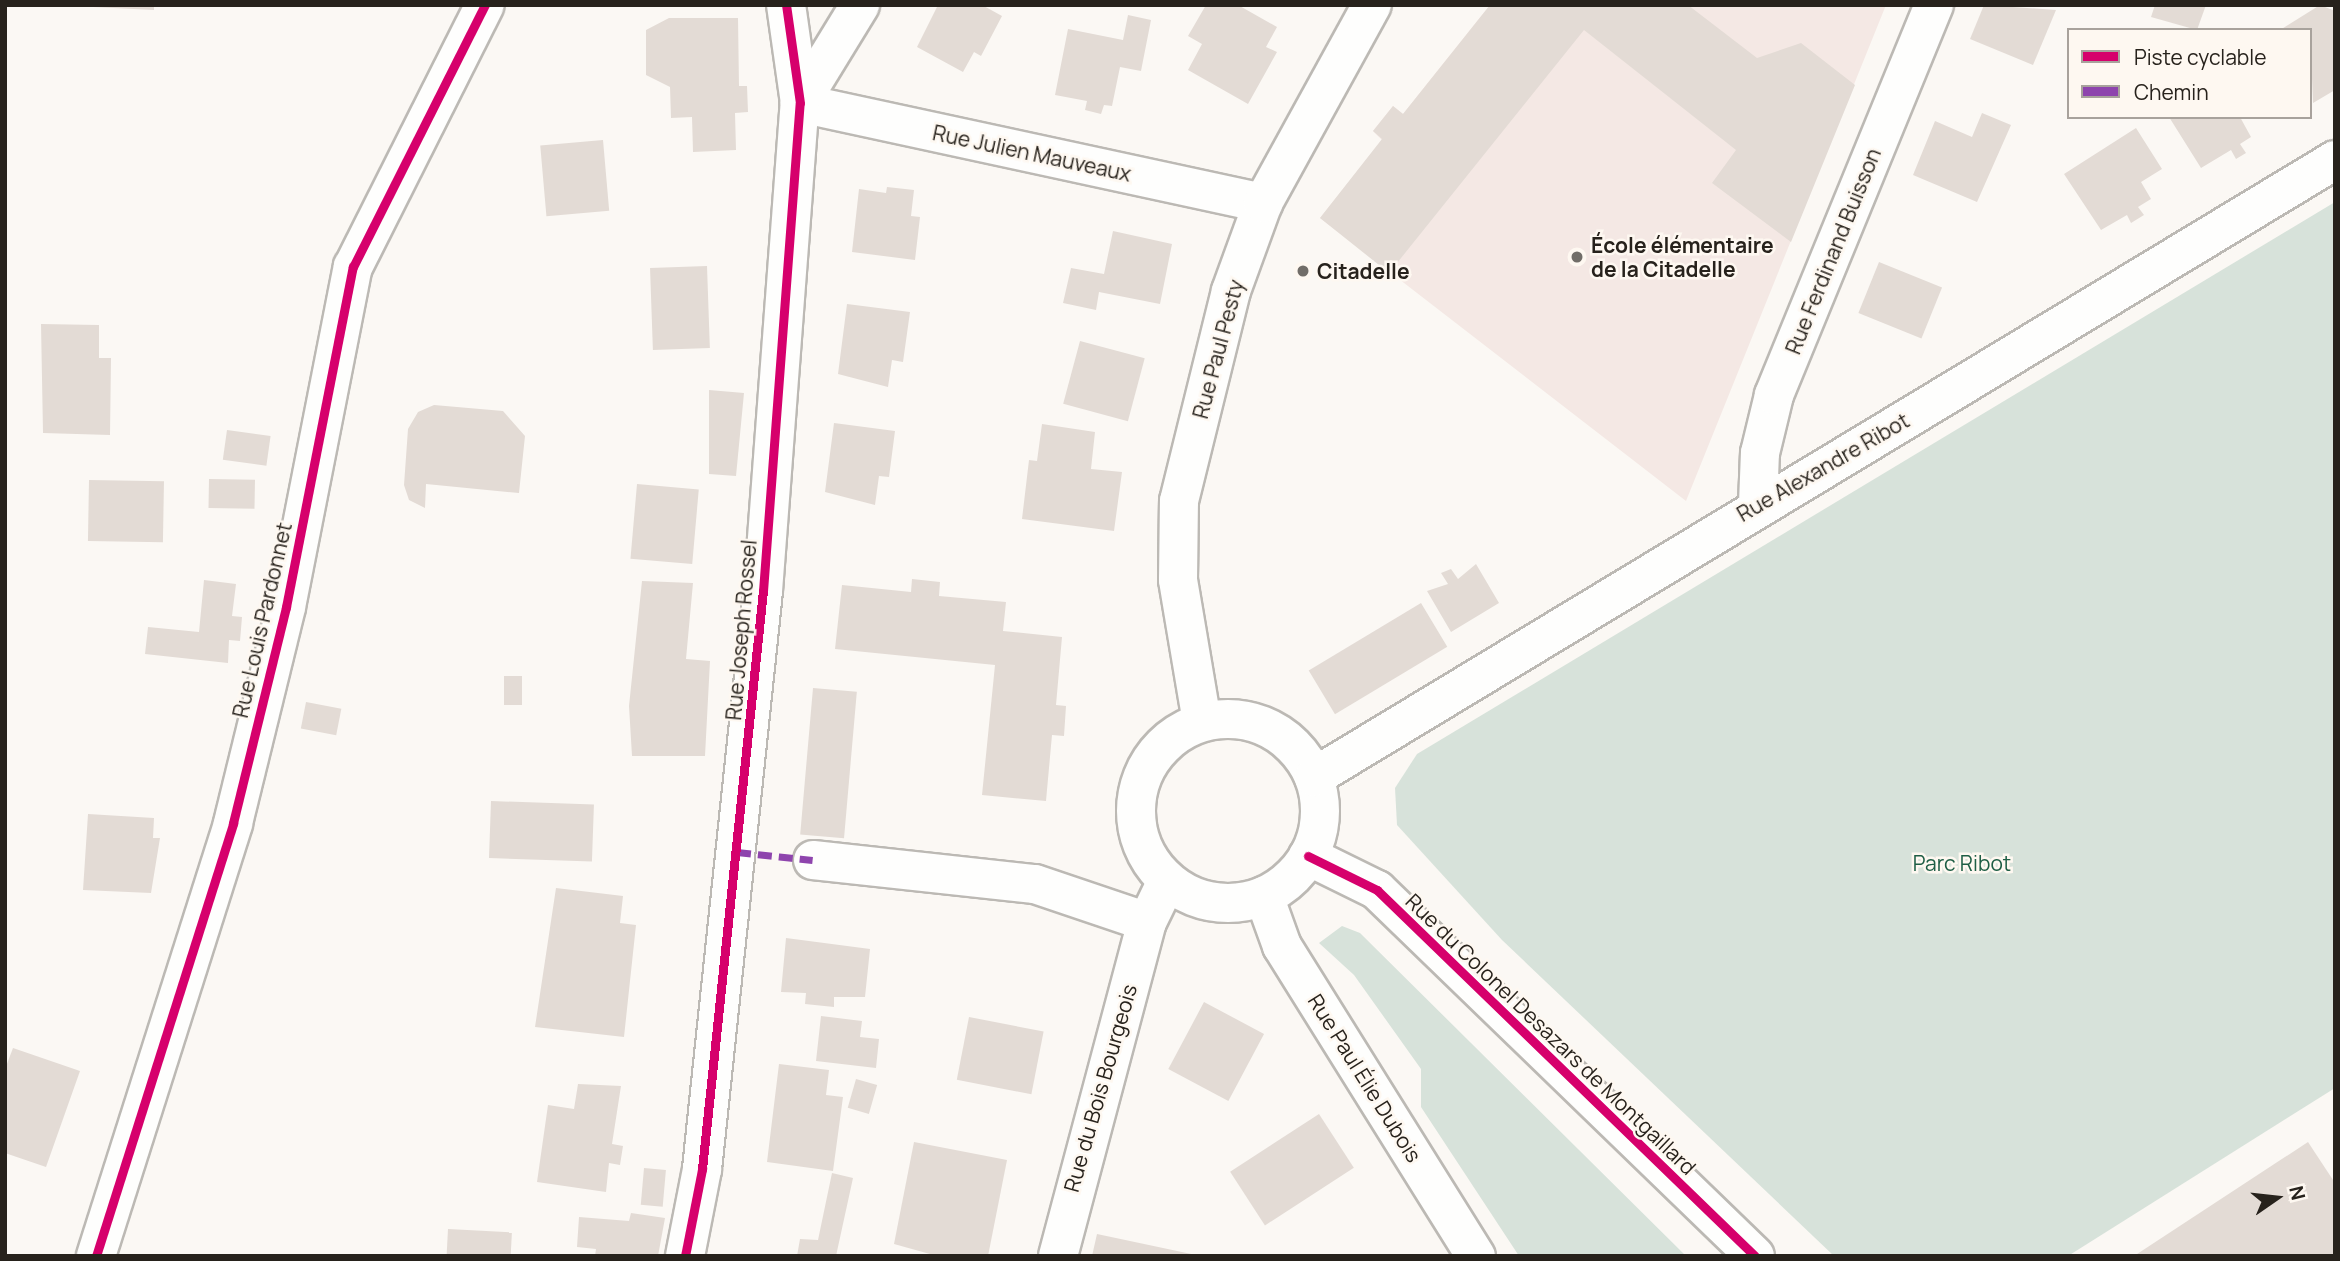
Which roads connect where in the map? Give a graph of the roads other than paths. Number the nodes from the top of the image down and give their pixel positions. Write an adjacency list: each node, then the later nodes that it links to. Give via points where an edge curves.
1 (485, 5): 17 (street, Rue Louis Pardonnet, via 353,267 285,607 233,823)
2 (786, 5): 6 (street, Rue Joseph Rossel)
3 (860, 5): 6 (street)
4 (1373, 5): 8 (street, Rue Paul Pesty)
5 (1934, 5): 9 (street, Rue Ferdinand Buisson, via 1774,395 1760,453)
6 (800, 103): 8 (street, Rue Julien Mauveaux); 18 (street, Rue Joseph Rossel, via 739,838 702,1169)
7 (2335, 160): 9 (street, Rue Alexandre Ribot)
8 (1263, 203): 10 (street, Rue Paul Pesty, via 1231,291 1180,501 1178,580)
9 (1758, 504): 11 (street, Rue Alexandre Ribot)
10 (1202, 722): 11 (street, via 1229,718 1264,726 1300,753); 14 (street, via 1177,733 1142,777 1138,832)
11 (1314, 777): 12 (street, via 1320,804)
12 (1308, 856): 15 (street); 21 (street, Rue du Colonel Desazars de Montgaillard, via 1377,890)
13 (813, 860): 16 (street, via 1035,884)
14 (1167, 881): 15 (street, via 1213,902); 16 (street, Rue du Bois Bourgeois)
15 (1264, 896): 20 (street, Rue Paul Élie Dubois, via 1282,946)
16 (1147, 922): 19 (street, Rue du Bois Bourgeois)
17 (96, 1256)
18 (685, 1256)
19 (1058, 1256)
20 (1476, 1256)
21 (1755, 1256)

